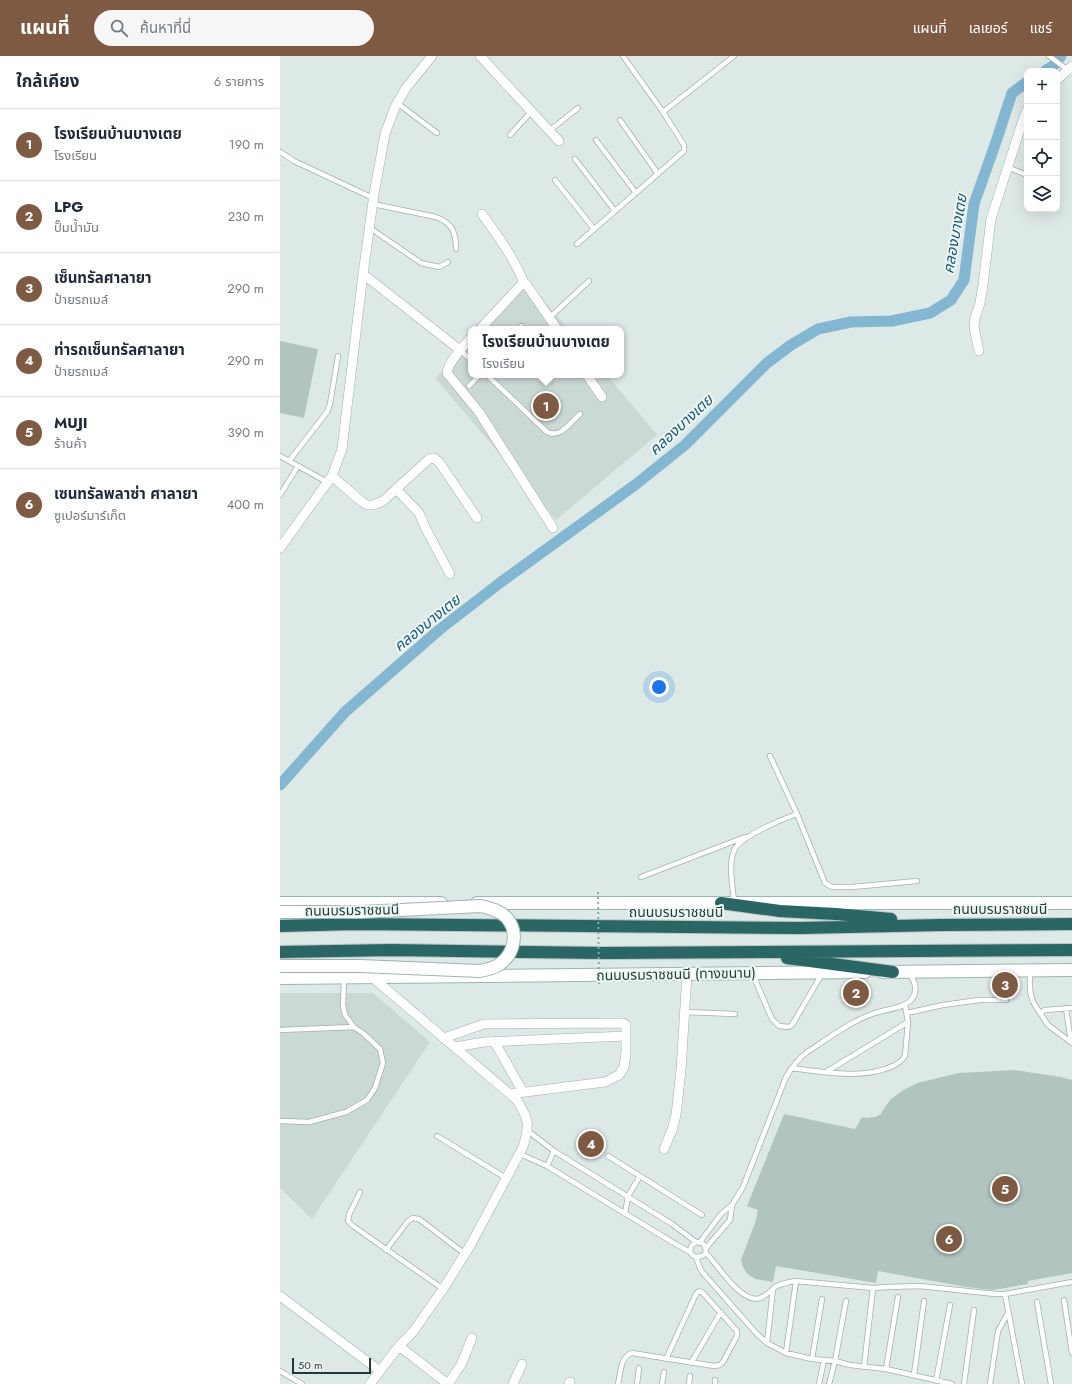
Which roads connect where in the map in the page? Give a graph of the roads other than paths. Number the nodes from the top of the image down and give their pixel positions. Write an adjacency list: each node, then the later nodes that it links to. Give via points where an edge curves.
1 (432, 56): 8 (street)
2 (480, 56): 10 (street)
3 (623, 56): 11 (lane)
4 (734, 56): 11 (lane)
5 (1050, 57): 6 (lane)
6 (1068, 68): 7 (street)
7 (1060, 77)
8 (397, 103): 15 (lane); 26 (street, via 385,134)
9 (578, 108): 14 (lane)
10 (531, 112): 14 (street); 16 (lane)
11 (663, 112): 22 (lane, via 684,148 682,153)
12 (1024, 118): 21 (street)
13 (620, 120): 22 (lane)
14 (549, 131): 18 (street)
15 (437, 133)
16 (510, 135)
17 (596, 140): 25 (lane)
18 (559, 141)
19 (280, 152): 26 (lane)
20 (575, 159): 27 (lane)
21 (1007, 167): 23 (lane); 42 (street, via 991,219 983,285 975,318 974,327)
22 (658, 174): 25 (lane)
23 (1024, 174)
24 (555, 180): 30 (lane)
25 (636, 193): 27 (lane)
26 (373, 201): 29 (street); 32 (lane, via 444,221 455,234)
27 (615, 211): 30 (lane)
28 (482, 214): 36 (street, via 517,265)
29 (370, 228): 33 (lane, via 421,262 439,267); 34 (street)
30 (594, 229): 31 (lane)
31 (577, 244)
32 (456, 249)
33 (448, 262)
34 (363, 274): 41 (street); 54 (street, via 342,449)
35 (589, 281): 37 (lane)
36 (524, 283): 37 (street); 38 (street)
37 (549, 318): 39 (street)
38 (483, 326)
39 (555, 326)
40 (468, 341): 41 (street)
41 (460, 350): 44 (lane); 58 (street, via 448,367 447,373 479,412)
42 (979, 351)
43 (338, 356): 52 (lane, via 327,412)
44 (468, 357)
45 (477, 378): 48 (lane)
46 (490, 378): 50 (lane, via 551,434 562,431)
47 (590, 378): 49 (street)
48 (469, 386)
49 (602, 397)
50 (580, 414)
51 (280, 456): 52 (lane)
52 (289, 461): 53 (lane)
53 (298, 466): 54 (lane); 56 (lane)
54 (330, 479): 55 (street, via 367,505 383,501); 59 (street)
55 (396, 489): 57 (street, via 429,459 434,458); 60 (street, via 419,513)
56 (280, 495)
57 (478, 518)
58 (553, 528)
59 (280, 548)
60 (450, 574)
61 (770, 756): 62 (lane)
62 (797, 814): 63 (lane); 65 (lane, via 828,885 852,887)
63 (753, 834): 64 (lane); 68 (lane, via 734,849 731,864)
64 (641, 877)
65 (917, 881)
66 (280, 903): 67 (main road)
67 (721, 903): 68 (main road); 72 (highway, via 780,911)
68 (734, 903): 69 (main road)
69 (1072, 903)
70 (280, 912): 77 (main road, bridge, via 361,912 480,906 498,911 506,917 514,937 512,950 500,964 479,971 360,966)
71 (1072, 924): 72 (highway, ถนนบรมราชชนนี)
72 (941, 925): 73 (highway, ถนนบรมราชชนนี, via 800,928 356,924)
73 (280, 926)
74 (1072, 950): 76 (highway)
75 (280, 952): 76 (highway)
76 (744, 952): 81 (highway)
77 (280, 966)
78 (1072, 970): 79 (main road, ถนนบรมราชชนนี (ทางขนาน))
79 (1030, 971): 82 (main road, ถนนบรมราชชนนี (ทางขนาน)); 93 (lane, via 1030,993)
80 (823, 972): 81 (main road, ถนนบรมราชชนนี (ทางขนาน)); 83 (main road, ถนนบรมราชชนนี (ทางขนาน)); 83 (lane, via 789,1027 779,1026 772,1018)
81 (892, 972): 82 (main road, ถนนบรมราชชนนี (ทางขนาน))
82 (907, 972): 89 (lane, via 916,985 912,998)
83 (752, 973): 84 (main road, ถนนบรมราชชนนี (ทางขนาน))
84 (687, 974): 86 (main road, ถนนบรมราชชนนี (ทางขนาน)); 92 (street)
85 (344, 977): 86 (main road, ถนนบรมราชชนนี (ทางขนาน)); 87 (main road, ถนนบรมราชชนนี (ทางขนาน)); 98 (lane, via 343,1005 345,1015)
86 (372, 977): 101 (street)
87 (280, 978)
88 (1006, 1000): 95 (lane, via 979,1000 943,1005)
89 (905, 1005): 95 (lane); 106 (lane, via 860,1019 806,1053)
90 (1066, 1008): 91 (lane); 93 (lane, via 1045,1010); 104 (lane)
91 (1072, 1008)
92 (685, 1012): 94 (lane); 113 (street, via 676,1115)
93 (1040, 1013): 104 (lane, via 1048,1025)
94 (735, 1014)
95 (907, 1014): 96 (lane)
96 (908, 1022): 107 (lane); 107 (lane, via 906,1056 894,1066 870,1073)
97 (554, 1024): 100 (street, via 623,1023 626,1025); 101 (street, via 484,1024); 102 (street)
98 (354, 1027): 99 (lane); 110 (lane, via 380,1049 384,1064 375,1088 367,1100 346,1112 309,1122)
99 (280, 1030)
100 (626, 1036): 102 (street); 108 (street, via 624,1067 613,1078 605,1082)
101 (444, 1038): 105 (street)
102 (554, 1039): 103 (street)
103 (494, 1041): 105 (street); 108 (street)
104 (1071, 1043)
105 (455, 1047): 109 (street)
106 (791, 1068): 107 (lane); 122 (lane, via 747,1178)
107 (826, 1072)
108 (523, 1092): 109 (street)
109 (510, 1094): 111 (street, via 526,1115)
110 (280, 1121)
111 (528, 1131): 114 (lane); 115 (street)
112 (438, 1136): 119 (lane)
113 (664, 1149)
114 (554, 1151): 117 (lane); 121 (lane)
115 (520, 1154): 117 (lane); 119 (street)
116 (608, 1156): 118 (lane)
117 (546, 1166): 123 (lane)
118 (640, 1176): 121 (lane); 124 (lane)
119 (506, 1178): 129 (street)
120 (360, 1192): 126 (lane, via 348,1220)
121 (628, 1196): 123 (lane); 125 (lane)
122 (732, 1205): 125 (lane, via 720,1214); 127 (lane, via 730,1220)
123 (625, 1214): 128 (lane)
124 (702, 1215)
125 (698, 1242): 127 (lane, via 703,1244); 128 (lane, via 691,1246)
126 (386, 1250): 129 (lane, via 413,1218); 134 (lane)
127 (706, 1251): 130 (lane); 135 (lane, via 730,1283 742,1294 755,1299 761,1298)
128 (690, 1252): 130 (lane)
129 (465, 1254): 134 (street)
130 (696, 1258): 149 (lane, via 712,1284)
131 (796, 1281): 133 (lane); 135 (lane, via 784,1283); 151 (lane)
132 (1072, 1282): 136 (lane)
133 (874, 1288): 136 (lane, via 920,1286); 159 (lane)
134 (442, 1289): 150 (street, via 413,1332)
135 (773, 1289): 149 (lane)
136 (1005, 1294): 147 (lane)
137 (280, 1296): 163 (street)
138 (898, 1297): 161 (lane)
139 (822, 1299): 154 (lane)
140 (924, 1300): 165 (lane)
141 (1064, 1300): 152 (lane)
142 (846, 1301): 156 (lane)
143 (1037, 1302): 182 (lane)
144 (950, 1305): 167 (lane)
145 (974, 1310): 179 (lane)
146 (721, 1312): 153 (lane, via 702,1292 696,1294); 157 (lane); 157 (lane, via 737,1330 737,1336 723,1362 714,1366)
147 (1008, 1312): 180 (lane, via 998,1331); 181 (lane)
148 (472, 1338): 170 (street, via 461,1365)
149 (767, 1343): 151 (lane)
150 (399, 1346): 163 (street); 170 (street)
151 (786, 1353): 154 (lane)
152 (1072, 1353)
153 (666, 1359): 157 (lane); 172 (lane, via 632,1353 627,1355)
154 (812, 1359): 155 (lane)
155 (824, 1360): 156 (lane); 176 (lane)
156 (835, 1361): 159 (lane); 177 (lane)
157 (691, 1363)
158 (522, 1364): 171 (street)
159 (864, 1367): 161 (lane)
160 (639, 1368): 173 (lane)
161 (886, 1369): 165 (lane)
162 (280, 1371): 168 (lane)
163 (380, 1371): 169 (street)
164 (664, 1372): 174 (lane)
165 (914, 1375): 167 (lane)
166 (690, 1376): 175 (lane)
167 (936, 1381): 178 (lane)
168 (302, 1384)
169 (370, 1384)
170 (448, 1384)
171 (513, 1384)
172 (618, 1384)
173 (637, 1384)
174 (662, 1384)
175 (689, 1384)
176 (819, 1384)
177 (829, 1384)
178 (952, 1384)
179 (964, 1384)
180 (990, 1384)
181 (1022, 1384)
182 (1051, 1384)

